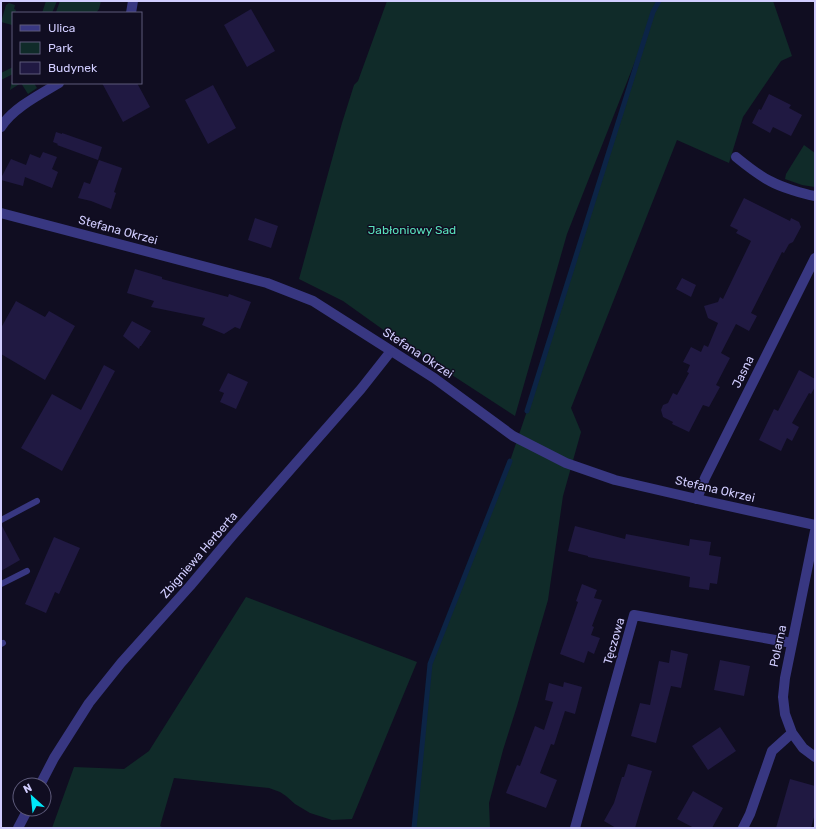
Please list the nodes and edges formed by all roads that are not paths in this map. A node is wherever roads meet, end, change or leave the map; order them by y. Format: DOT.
graph roads {
  1 [pos="134,1"];
  2 [pos="131,12"];
  3 [pos="57,84"];
  4 [pos="5,117"];
  5 [pos="1,127"];
  6 [pos="736,157"];
  7 [pos="815,196"];
  8 [pos="1,212"];
  9 [pos="815,258"];
  10 [pos="391,351"];
  11 [pos="696,499"];
  12 [pos="36,501"];
  13 [pos="1,520"];
  14 [pos="815,525"];
  15 [pos="815,531"];
  16 [pos="27,571"];
  17 [pos="1,584"];
  18 [pos="792,643"];
  19 [pos="792,733"];
  20 [pos="815,758"];
  21 [pos="44,777"];
  22 [pos="24,817"];
  23 [pos="18,828"];
  24 [pos="575,828"];
  25 [pos="743,828"];
  1 -- 2 [label="street"];
  3 -- 4 [label="street"];
  4 -- 5 [label="street"];
  6 -- 7 [label="street"];
  8 -- 10 [label="street, Stefana Okrzei"];
  9 -- 11 [label="street, Jasna"];
  10 -- 11 [label="street, Stefana Okrzei"];
  10 -- 21 [label="street, Zbigniewa Herberta"];
  11 -- 14 [label="street, Stefana Okrzei"];
  12 -- 13 [label="lane"];
  15 -- 18 [label="street, Polarna"];
  16 -- 17 [label="lane"];
  18 -- 19 [label="street, Polarna"];
  18 -- 24 [label="street, Tęczowa"];
  19 -- 20 [label="street, Polarna"];
  19 -- 25 [label="street"];
  22 -- 23 [label="street"];
}
